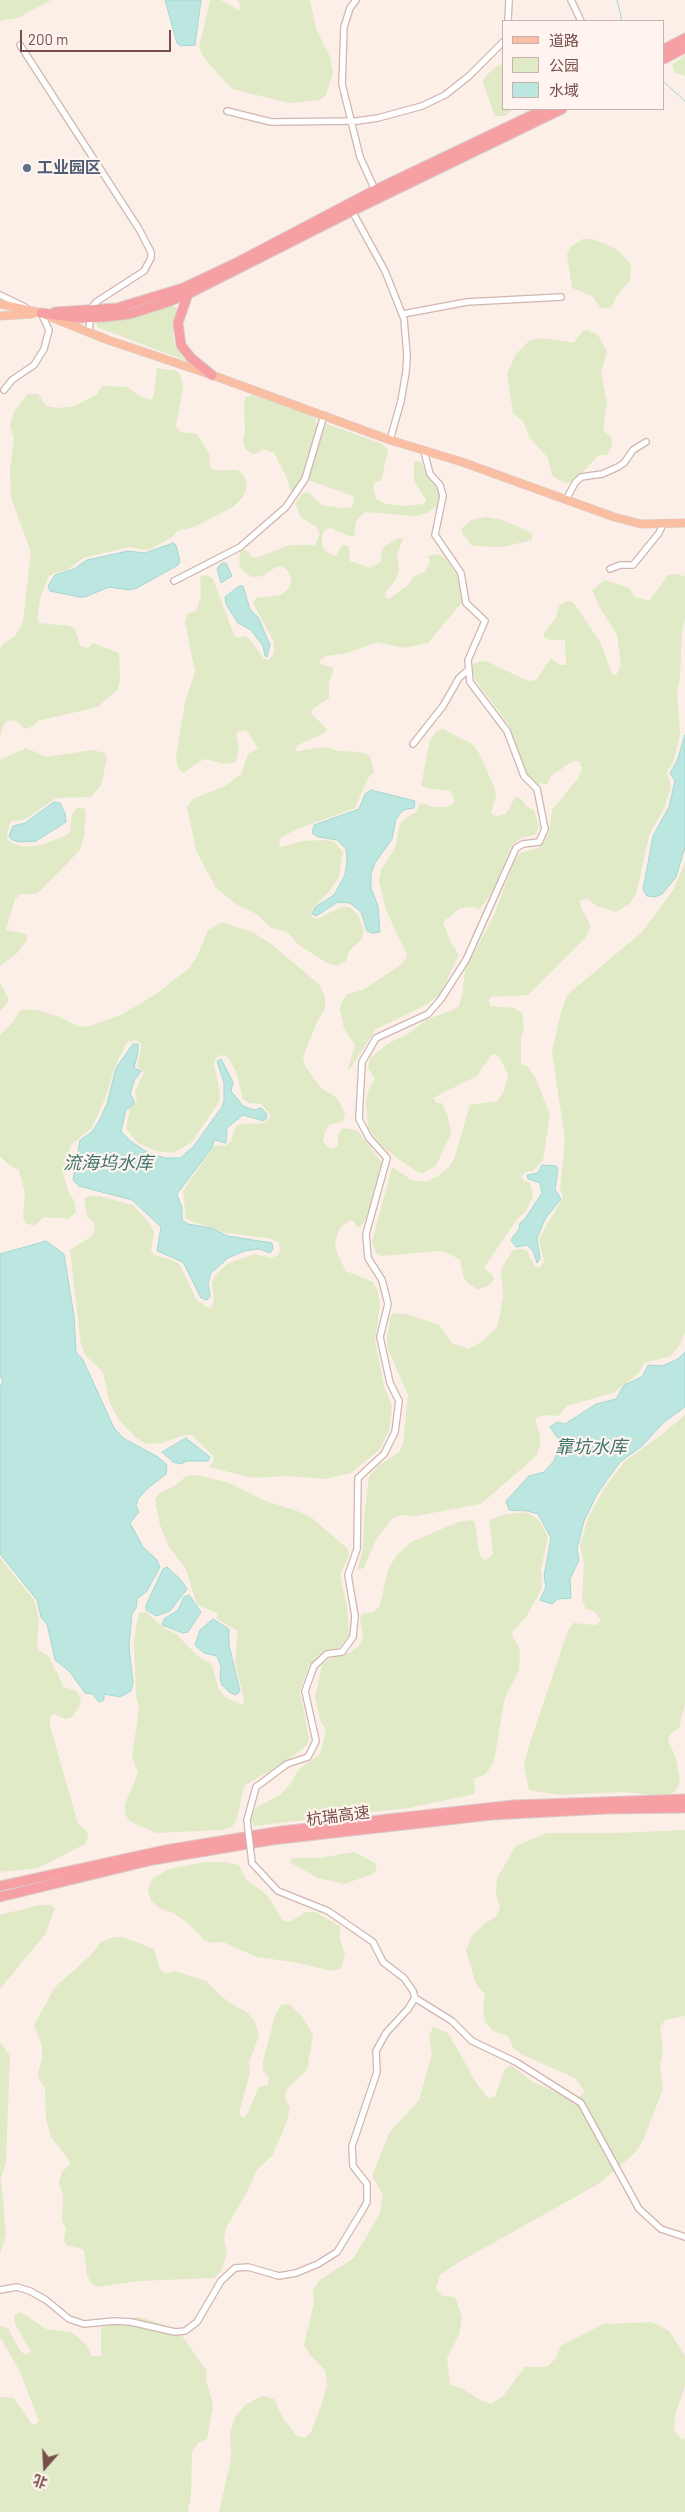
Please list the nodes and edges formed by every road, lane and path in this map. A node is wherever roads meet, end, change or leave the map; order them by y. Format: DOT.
graph roads {
  1 [pos="356,0"];
  2 [pos="509,0"];
  3 [pos="571,0"];
  4 [pos="508,20"];
  5 [pos="581,20"];
  6 [pos="685,38"];
  7 [pos="502,43"];
  8 [pos="20,45"];
  9 [pos="665,48"];
  10 [pos="685,48"];
  11 [pos="665,58"];
  12 [pos="543,110"];
  13 [pos="560,110"];
  14 [pos="227,111"];
  15 [pos="350,121"];
  16 [pos="375,190"];
  17 [pos="352,211"];
  18 [pos="188,294"];
  19 [pos="0,296"];
  20 [pos="561,297"];
  21 [pos="0,304"];
  22 [pos="41,313"];
  23 [pos="90,313"];
  24 [pos="403,314"];
  25 [pos="0,316"];
  26 [pos="89,332"];
  27 [pos="212,375"];
  28 [pos="4,390"];
  29 [pos="324,415"];
  30 [pos="390,440"];
  31 [pos="646,442"];
  32 [pos="424,451"];
  33 [pos="566,500"];
  34 [pos="685,523"];
  35 [pos="662,524"];
  36 [pos="610,569"];
  37 [pos="174,581"];
  38 [pos="468,671"];
  39 [pos="413,744"];
  40 [pos="685,1799"];
  41 [pos="685,1808"];
  42 [pos="0,1886"];
  43 [pos="0,1897"];
  44 [pos="415,1998"];
  45 [pos="685,2237"];
  46 [pos="0,2290"];
  1 -- 15 [label="street"];
  2 -- 4 [label="street"];
  3 -- 5 [label="street"];
  6 -- 9 [label="highway"];
  7 -- 15 [label="street"];
  8 -- 23 [label="street"];
  10 -- 11 [label="highway"];
  12 -- 16 [label="highway"];
  13 -- 17 [label="highway"];
  14 -- 15 [label="street"];
  15 -- 16 [label="street"];
  16 -- 23 [label="highway"];
  17 -- 18 [label="highway"];
  17 -- 24 [label="street"];
  18 -- 23 [label="highway"];
  18 -- 27 [label="highway"];
  19 -- 22 [label="street"];
  20 -- 24 [label="street"];
  21 -- 22 [label="main road"];
  22 -- 23 [label="highway"];
  22 -- 25 [label="main road"];
  22 -- 26 [label="main road"];
  22 -- 28 [label="street"];
  23 -- 26 [label="street"];
  24 -- 30 [label="street"];
  26 -- 27 [label="main road"];
  27 -- 29 [label="main road"];
  29 -- 30 [label="main road"];
  29 -- 37 [label="street"];
  30 -- 32 [label="main road"];
  31 -- 33 [label="street"];
  32 -- 33 [label="main road"];
  32 -- 38 [label="street"];
  33 -- 35 [label="main road"];
  34 -- 35 [label="main road"];
  35 -- 36 [label="street"];
  38 -- 39 [label="street"];
  38 -- 44 [label="street, bridge"];
  40 -- 42 [label="highway, 杭瑞高速"];
  41 -- 43 [label="highway, 杭瑞高速"];
  44 -- 45 [label="street"];
  44 -- 46 [label="street"];
}
